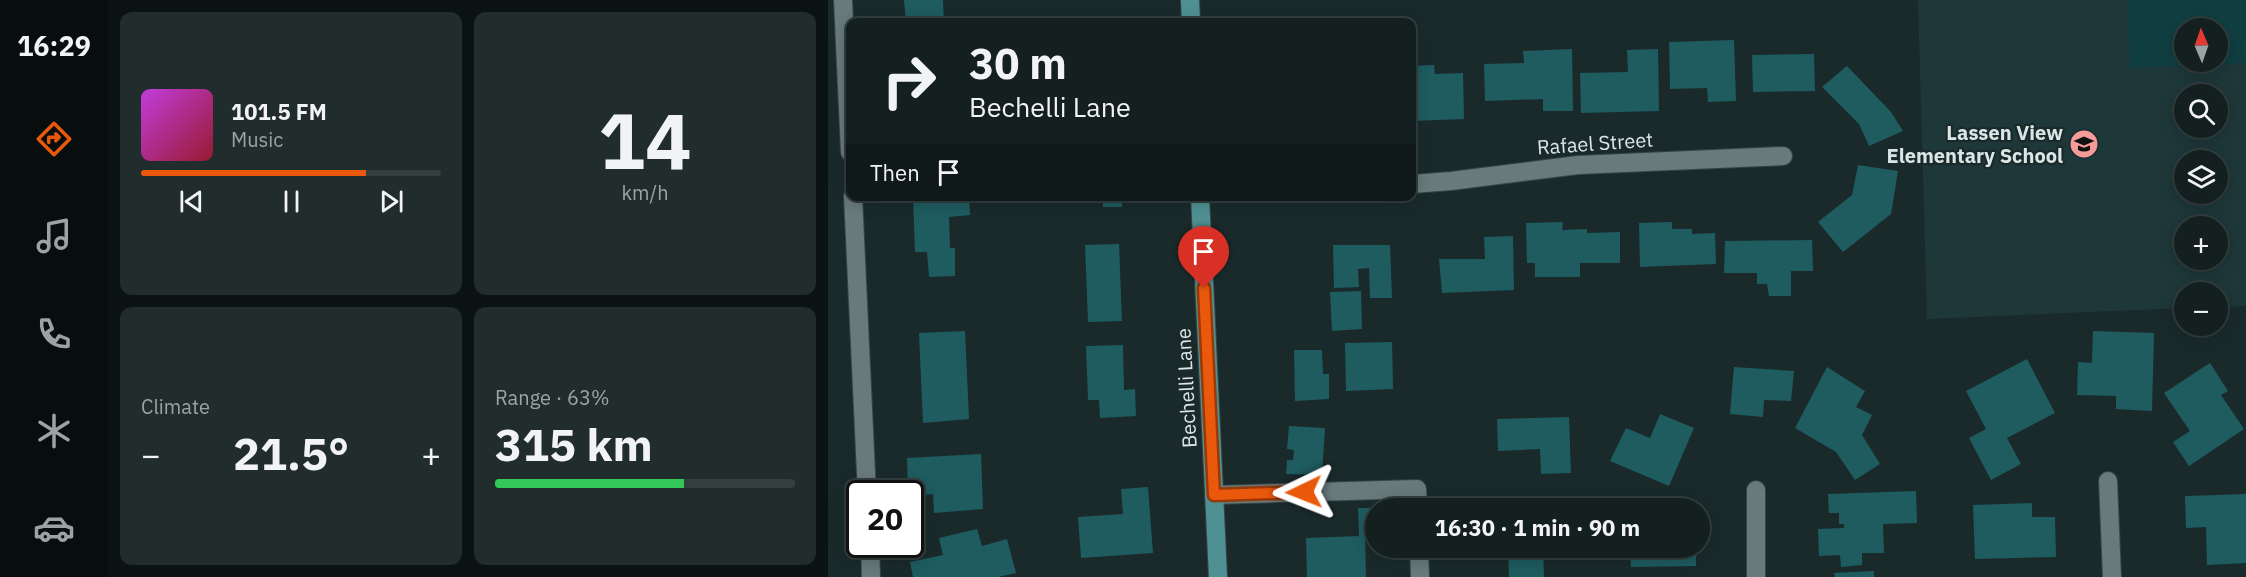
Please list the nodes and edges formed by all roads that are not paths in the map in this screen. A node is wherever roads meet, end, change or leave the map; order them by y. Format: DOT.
graph roads {
  1 [pos="843,0"];
  2 [pos="1190,0"];
  3 [pos="1191,18"];
  4 [pos="846,65"];
  5 [pos="1783,156"];
  6 [pos="1416,184"];
  7 [pos="853,201"];
  8 [pos="1200,201"];
  9 [pos="866,480"];
  10 [pos="2108,481"];
  11 [pos="1756,490"];
  12 [pos="1214,495"];
  13 [pos="1417,498"];
  14 [pos="870,558"];
  15 [pos="1419,558"];
  16 [pos="871,577"];
  17 [pos="1218,577"];
  18 [pos="1420,577"];
  19 [pos="1756,577"];
  20 [pos="2112,577"];
  1 -- 4 [label="street"];
  2 -- 3 [label="main road"];
  5 -- 6 [label="street, Rafael Street"];
  7 -- 9 [label="street"];
  8 -- 12 [label="main road, Bechelli Lane"];
  10 -- 20 [label="street"];
  11 -- 19 [label="street"];
  12 -- 13 [label="street"];
  12 -- 17 [label="main road, Bechelli Lane"];
  14 -- 16 [label="street"];
  15 -- 18 [label="street"];
}
